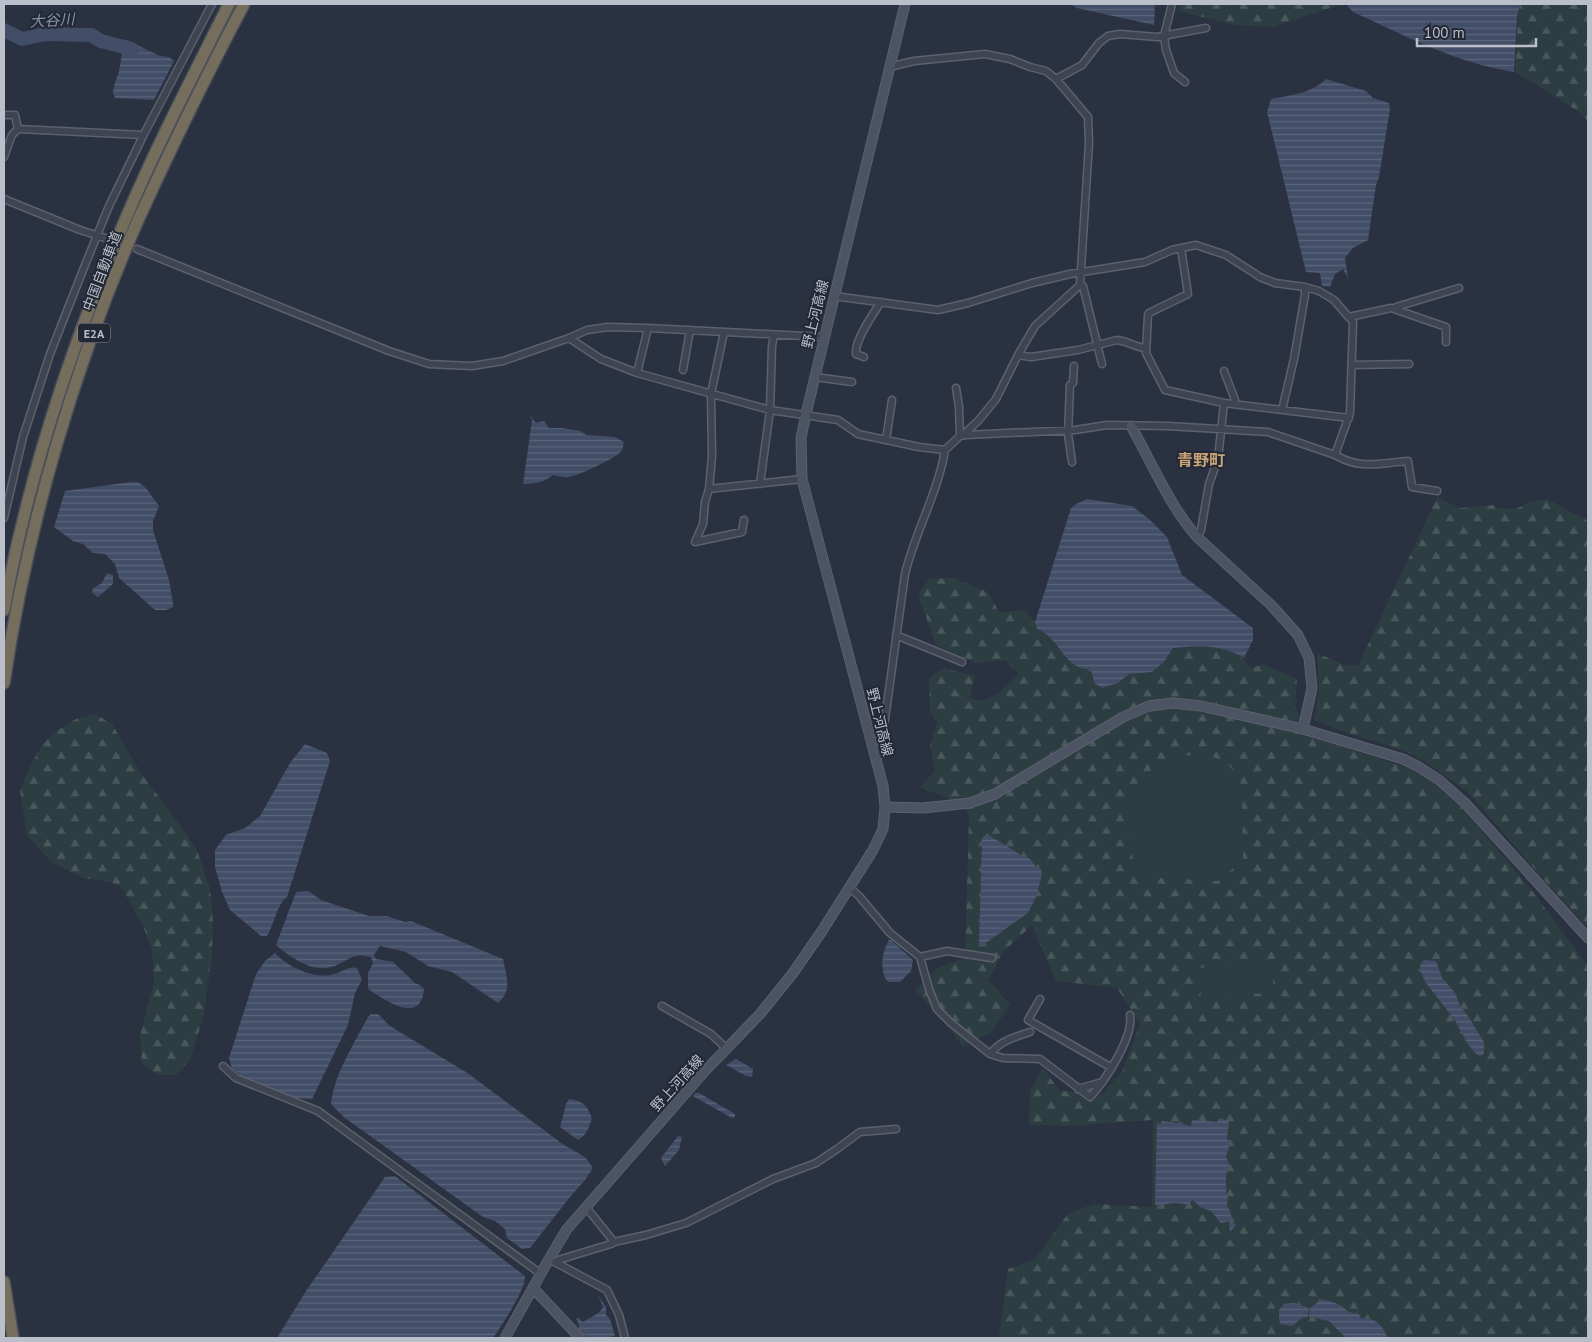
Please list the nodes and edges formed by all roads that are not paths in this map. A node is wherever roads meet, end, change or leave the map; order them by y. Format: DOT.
graph roads {
  1 [pos="212,4"];
  2 [pos="229,4"];
  3 [pos="244,4"];
  4 [pos="905,4"];
  5 [pos="1172,4"];
  6 [pos="1206,28"];
  7 [pos="1164,36"];
  8 [pos="889,67"];
  9 [pos="1056,79"];
  10 [pos="1185,82"];
  11 [pos="4,115"];
  12 [pos="18,130"];
  13 [pos="143,135"];
  14 [pos="4,157"];
  15 [pos="4,198"];
  16 [pos="98,235"];
  17 [pos="105,238"];
  18 [pos="1181,248"];
  19 [pos="137,250"];
  20 [pos="1081,272"];
  21 [pos="1080,285"];
  22 [pos="1305,287"];
  23 [pos="1459,288"];
  24 [pos="834,296"];
  25 [pos="881,302"];
  26 [pos="1394,309"];
  27 [pos="1350,317"];
  28 [pos="648,328"];
  29 [pos="690,330"];
  30 [pos="724,332"];
  31 [pos="774,334"];
  32 [pos="824,337"];
  33 [pos="569,338"];
  34 [pos="1446,342"];
  35 [pos="1098,343"];
  36 [pos="1145,348"];
  37 [pos="1018,354"];
  38 [pos="864,357"];
  39 [pos="1102,364"];
  40 [pos="1409,364"];
  41 [pos="1352,365"];
  42 [pos="1074,366"];
  43 [pos="682,370"];
  44 [pos="1224,371"];
  45 [pos="637,373"];
  46 [pos="815,377"];
  47 [pos="852,382"];
  48 [pos="956,388"];
  49 [pos="711,394"];
  50 [pos="892,400"];
  51 [pos="1224,403"];
  52 [pos="1234,404"];
  53 [pos="770,410"];
  54 [pos="1282,410"];
  55 [pos="806,414"];
  56 [pos="1349,418"];
  57 [pos="1131,426"];
  58 [pos="1222,429"];
  59 [pos="1068,430"];
  60 [pos="963,436"];
  61 [pos="886,440"];
  62 [pos="945,450"];
  63 [pos="1335,455"];
  64 [pos="1072,462"];
  65 [pos="802,479"];
  66 [pos="760,484"];
  67 [pos="709,490"];
  68 [pos="1437,492"];
  69 [pos="4,518"];
  70 [pos="744,520"];
  71 [pos="1196,538"];
  72 [pos="4,610"];
  73 [pos="896,635"];
  74 [pos="962,662"];
  75 [pos="4,682"];
  76 [pos="1303,729"];
  77 [pos="875,759"];
  78 [pos="885,807"];
  79 [pos="850,888"];
  80 [pos="1588,938"];
  81 [pos="920,956"];
  82 [pos="992,958"];
  83 [pos="1040,999"];
  84 [pos="662,1006"];
  85 [pos="1130,1015"];
  86 [pos="1030,1032"];
  87 [pos="727,1049"];
  88 [pos="990,1054"];
  89 [pos="223,1066"];
  90 [pos="1112,1068"];
  91 [pos="1102,1084"];
  92 [pos="1078,1089"];
  93 [pos="896,1129"];
  94 [pos="586,1207"];
  95 [pos="614,1242"];
  96 [pos="553,1260"];
  97 [pos="541,1274"];
  98 [pos="4,1282"];
  99 [pos="533,1288"];
  100 [pos="13,1338"];
  101 [pos="505,1338"];
  102 [pos="580,1338"];
  103 [pos="626,1338"];
  1 -- 13 [label="street"];
  2 -- 72 [label="highway, 中国自動車道 / E2A"];
  3 -- 75 [label="highway, 中国自動車道 / E2A"];
  4 -- 8 [label="main road, 野上河高線"];
  5 -- 7 [label="street"];
  6 -- 7 [label="street"];
  7 -- 9 [label="street"];
  7 -- 10 [label="street"];
  8 -- 9 [label="street"];
  8 -- 24 [label="main road, 野上河高線"];
  9 -- 20 [label="street"];
  11 -- 12 [label="street"];
  12 -- 13 [label="street"];
  12 -- 14 [label="street"];
  13 -- 16 [label="street"];
  15 -- 16 [label="street"];
  16 -- 17 [label="street"];
  16 -- 69 [label="street"];
  18 -- 20 [label="street"];
  18 -- 22 [label="street"];
  18 -- 36 [label="street"];
  19 -- 33 [label="street"];
  20 -- 21 [label="street"];
  20 -- 25 [label="street"];
  21 -- 35 [label="street"];
  21 -- 37 [label="street"];
  22 -- 27 [label="street"];
  22 -- 54 [label="street"];
  23 -- 26 [label="street"];
  24 -- 25 [label="street"];
  24 -- 32 [label="main road, 野上河高線"];
  25 -- 38 [label="street"];
  26 -- 27 [label="street"];
  26 -- 34 [label="street"];
  27 -- 41 [label="street"];
  28 -- 29 [label="street"];
  28 -- 33 [label="street"];
  28 -- 45 [label="street"];
  29 -- 30 [label="street"];
  29 -- 43 [label="street"];
  30 -- 31 [label="street"];
  30 -- 49 [label="street"];
  31 -- 32 [label="street"];
  31 -- 53 [label="street"];
  32 -- 46 [label="main road, 野上河高線"];
  33 -- 45 [label="street"];
  35 -- 36 [label="street"];
  35 -- 37 [label="street"];
  35 -- 39 [label="street"];
  36 -- 51 [label="street"];
  37 -- 60 [label="street"];
  40 -- 41 [label="street"];
  41 -- 56 [label="street"];
  42 -- 59 [label="street"];
  44 -- 52 [label="street"];
  45 -- 49 [label="street"];
  46 -- 47 [label="street"];
  46 -- 55 [label="main road, 野上河高線"];
  48 -- 60 [label="street"];
  49 -- 53 [label="street"];
  49 -- 67 [label="street"];
  50 -- 61 [label="street"];
  51 -- 52 [label="street"];
  51 -- 58 [label="street"];
  52 -- 54 [label="street"];
  53 -- 55 [label="street"];
  53 -- 66 [label="street"];
  54 -- 56 [label="street"];
  55 -- 61 [label="street"];
  55 -- 65 [label="main road, 野上河高線"];
  56 -- 63 [label="street"];
  57 -- 58 [label="street"];
  57 -- 59 [label="street"];
  57 -- 71 [label="main road"];
  58 -- 63 [label="street"];
  58 -- 71 [label="street"];
  59 -- 60 [label="street"];
  59 -- 64 [label="street"];
  60 -- 62 [label="street"];
  61 -- 62 [label="street"];
  62 -- 73 [label="street"];
  63 -- 68 [label="street"];
  65 -- 66 [label="street"];
  65 -- 77 [label="main road, 野上河高線"];
  66 -- 67 [label="street"];
  67 -- 70 [label="street"];
  71 -- 76 [label="main road"];
  73 -- 74 [label="street"];
  73 -- 77 [label="street"];
  76 -- 78 [label="main road"];
  76 -- 80 [label="main road"];
  77 -- 78 [label="main road, 野上河高線"];
  78 -- 79 [label="main road, 野上河高線"];
  79 -- 81 [label="street"];
  79 -- 87 [label="main road, 野上河高線"];
  81 -- 82 [label="street"];
  81 -- 88 [label="street"];
  83 -- 90 [label="street"];
  84 -- 87 [label="street"];
  85 -- 90 [label="street"];
  86 -- 88 [label="street"];
  87 -- 94 [label="main road, 野上河高線"];
  88 -- 92 [label="street"];
  89 -- 97 [label="street"];
  90 -- 91 [label="street"];
  91 -- 92 [label="street"];
  91 -- 92 [label="street"];
  93 -- 95 [label="street"];
  94 -- 95 [label="street"];
  94 -- 96 [label="main road, 野上河高線"];
  95 -- 96 [label="street"];
  96 -- 97 [label="main road, 野上河高線"];
  96 -- 103 [label="street"];
  97 -- 99 [label="main road, 野上河高線"];
  98 -- 100 [label="highway"];
  99 -- 101 [label="main road, 野上河高線"];
  99 -- 102 [label="main road"];
}
